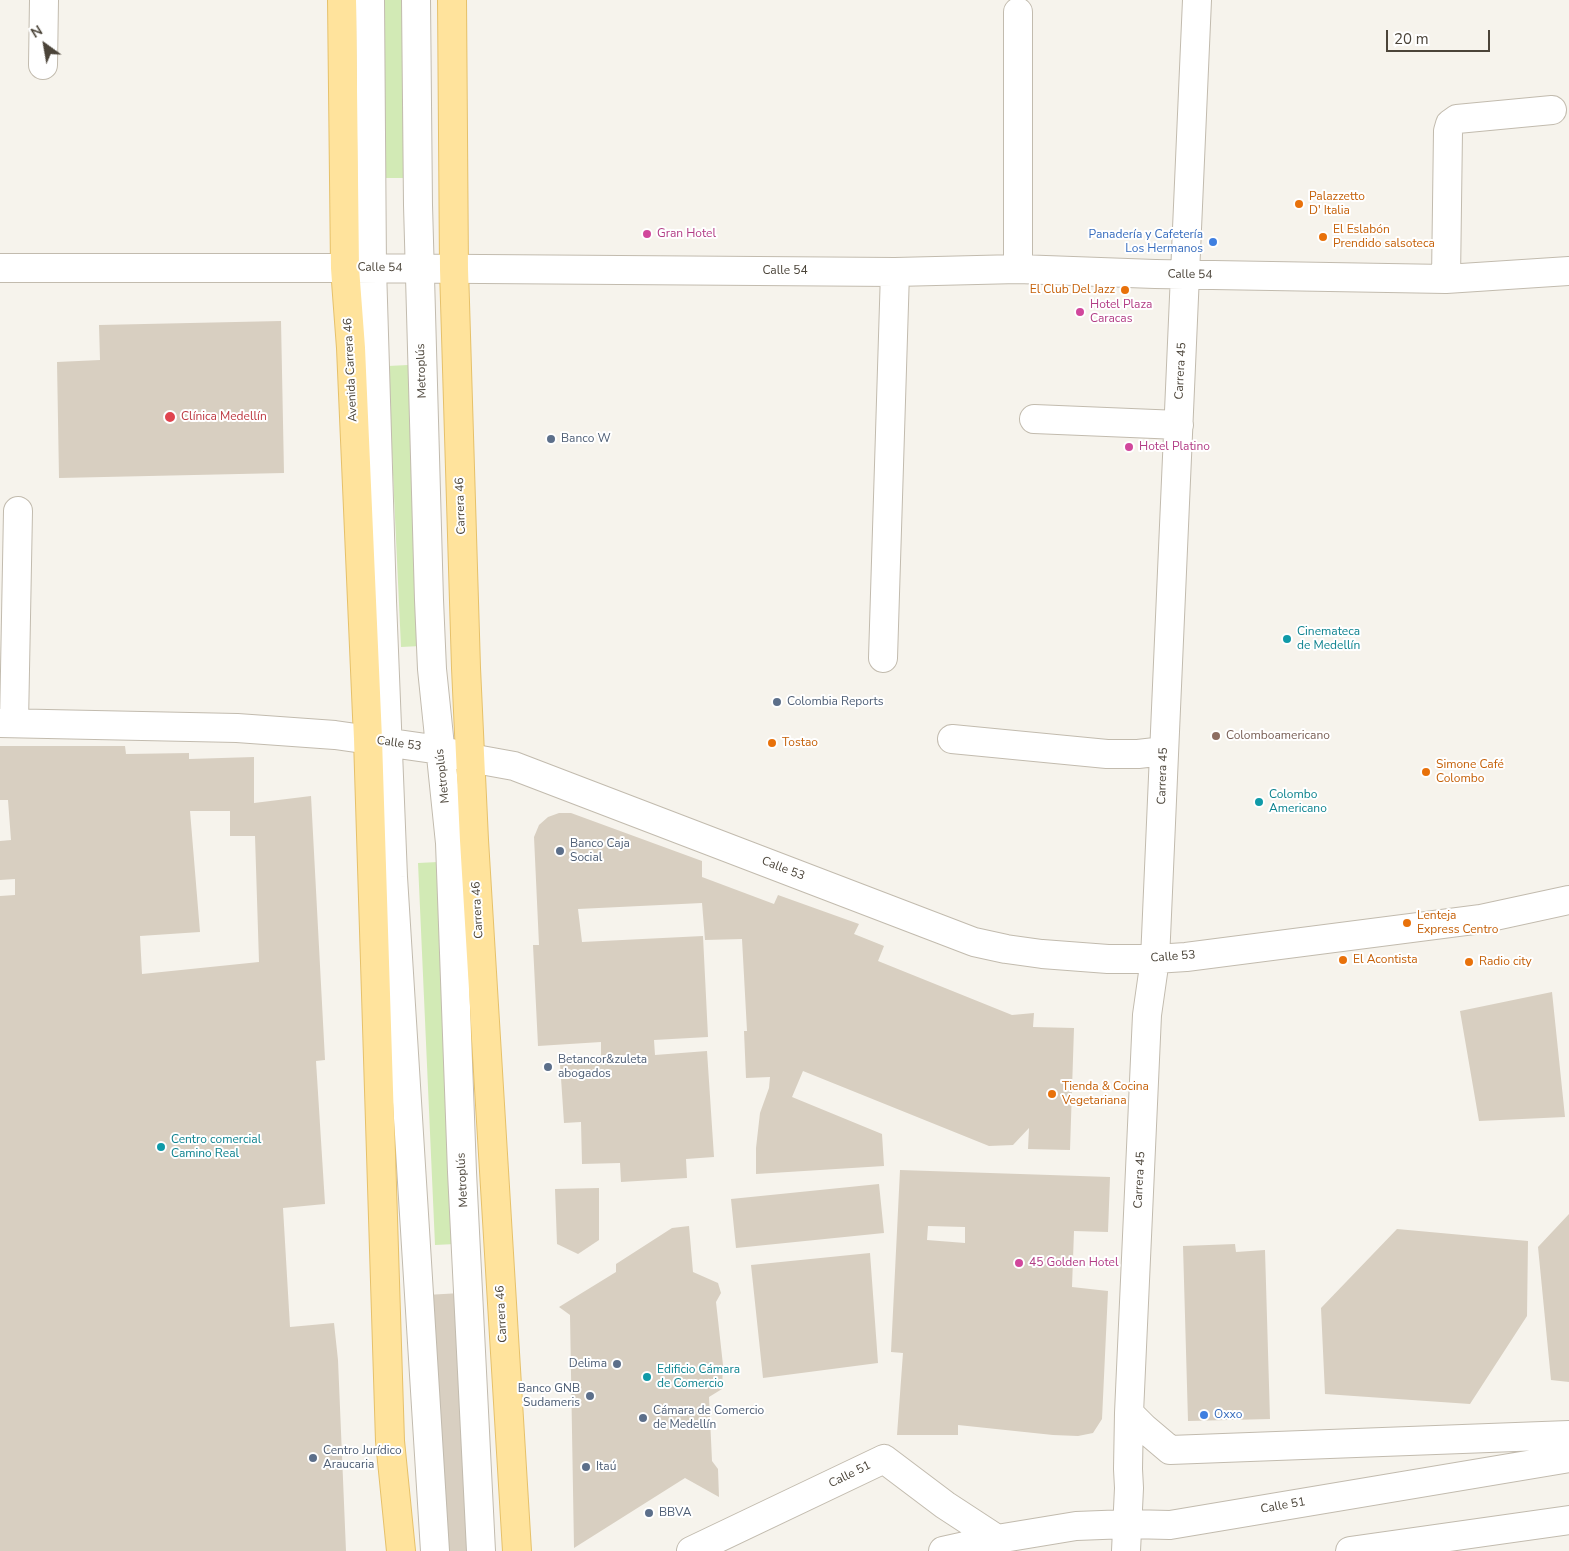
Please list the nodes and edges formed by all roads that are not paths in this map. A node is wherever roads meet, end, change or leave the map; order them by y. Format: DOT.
graph roads {
  1 [pos="44,0"];
  2 [pos="342,0"];
  3 [pos="370,0"];
  4 [pos="416,0"];
  5 [pos="452,0"];
  6 [pos="1197,0"];
  7 [pos="1018,12"];
  8 [pos="43,66"];
  9 [pos="1552,110"];
  10 [pos="0,268"];
  11 [pos="345,268"];
  12 [pos="372,268"];
  13 [pos="419,269"];
  14 [pos="454,269"];
  15 [pos="1018,269"];
  16 [pos="1569,271"];
  17 [pos="895,272"];
  18 [pos="1185,274"];
  19 [pos="1446,279"];
  20 [pos="1034,419"];
  21 [pos="1179,425"];
  22 [pos="18,511"];
  23 [pos="883,658"];
  24 [pos="7,723"];
  25 [pos="952,739"];
  26 [pos="377,741"];
  27 [pos="440,750"];
  28 [pos="1164,751"];
  29 [pos="470,758"];
  30 [pos="1569,900"];
  31 [pos="1155,959"];
  32 [pos="1129,1413"];
  33 [pos="1569,1435"];
  34 [pos="1569,1458"];
  35 [pos="1569,1520"];
  36 [pos="1128,1524"];
  37 [pos="997,1539"];
  38 [pos="401,1551"];
  39 [pos="435,1551"];
  40 [pos="481,1551"];
  41 [pos="517,1551"];
  42 [pos="691,1551"];
  43 [pos="943,1551"];
  44 [pos="1126,1551"];
  45 [pos="1350,1551"];
  1 -- 8 [label="street"];
  2 -- 11 [label="main road, Avenida Carrera 46"];
  3 -- 12 [label="street"];
  4 -- 13 [label="street, Metroplús"];
  5 -- 14 [label="main road"];
  6 -- 18 [label="street, Carrera 45"];
  7 -- 15 [label="street"];
  9 -- 19 [label="street"];
  10 -- 11 [label="street, Calle 54"];
  11 -- 12 [label="street, Calle 54"];
  11 -- 26 [label="main road, Avenida Carrera 46"];
  12 -- 13 [label="street, Calle 54"];
  12 -- 26 [label="street"];
  13 -- 14 [label="street, Calle 54"];
  13 -- 27 [label="street, Metroplús"];
  14 -- 17 [label="street, Calle 54"];
  14 -- 29 [label="main road, Carrera 46"];
  15 -- 17 [label="street, Calle 54"];
  15 -- 18 [label="street, Calle 54"];
  16 -- 19 [label="street, Calle 54"];
  17 -- 23 [label="street"];
  18 -- 19 [label="street, Calle 54"];
  18 -- 21 [label="street, Carrera 45"];
  20 -- 21 [label="street"];
  21 -- 28 [label="street, Carrera 45"];
  22 -- 24 [label="street"];
  24 -- 26 [label="street, Calle 53"];
  25 -- 28 [label="street"];
  26 -- 27 [label="street, Calle 53"];
  26 -- 38 [label="main road"];
  26 -- 39 [label="street"];
  27 -- 29 [label="street, Calle 53"];
  27 -- 40 [label="street, Metroplús"];
  28 -- 31 [label="street, Carrera 45"];
  29 -- 31 [label="street, Calle 53"];
  29 -- 41 [label="main road, Carrera 46"];
  30 -- 31 [label="street, Calle 53"];
  31 -- 32 [label="street, Carrera 45"];
  32 -- 33 [label="street"];
  32 -- 36 [label="street, Carrera 45"];
  34 -- 36 [label="street, Calle 51"];
  35 -- 45 [label="street"];
  36 -- 37 [label="street, Calle 51"];
  36 -- 44 [label="street, Carrera 45"];
  37 -- 42 [label="street, Calle 51"];
  37 -- 43 [label="street, Calle 51"];
}
